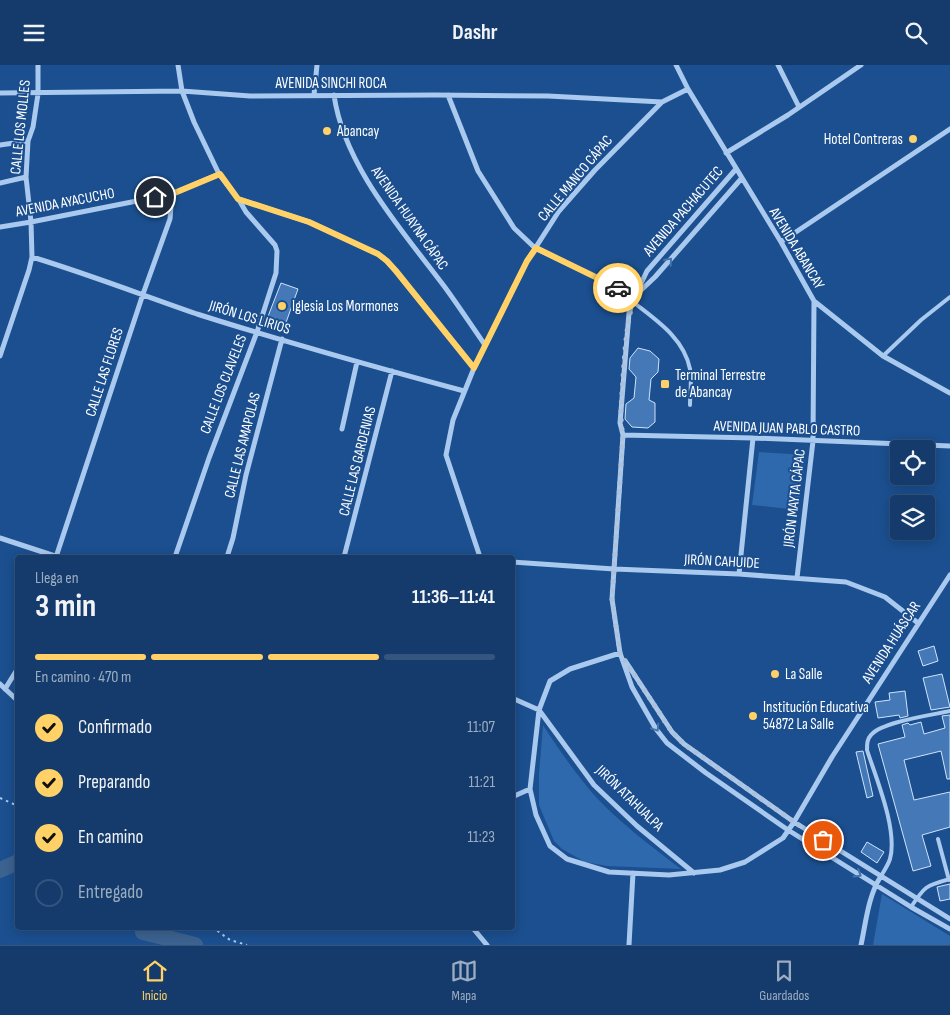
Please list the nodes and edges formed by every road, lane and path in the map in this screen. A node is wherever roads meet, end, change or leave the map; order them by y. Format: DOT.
graph roads {
  1 [pos="38,65"];
  2 [pos="178,65"];
  3 [pos="318,65"];
  4 [pos="676,65"];
  5 [pos="778,65"];
  6 [pos="848,65"];
  7 [pos="861,65"];
  8 [pos="851,71"];
  9 [pos="688,89"];
  10 [pos="182,91"];
  11 [pos="0,93"];
  12 [pos="38,94"];
  13 [pos="314,95"];
  14 [pos="334,95"];
  15 [pos="448,95"];
  16 [pos="662,101"];
  17 [pos="799,107"];
  18 [pos="950,129"];
  19 [pos="28,141"];
  20 [pos="0,145"];
  21 [pos="726,153"];
  22 [pos="736,169"];
  23 [pos="220,174"];
  24 [pos="26,177"];
  25 [pos="741,179"];
  26 [pos="0,183"];
  27 [pos="172,194"];
  28 [pos="238,199"];
  29 [pos="31,222"];
  30 [pos="0,227"];
  31 [pos="780,242"];
  32 [pos="536,248"];
  33 [pos="32,257"];
  34 [pos="143,294"];
  35 [pos="950,297"];
  36 [pos="634,299"];
  37 [pos="814,301"];
  38 [pos="257,332"];
  39 [pos="282,339"];
  40 [pos="485,345"];
  41 [pos="0,356"];
  42 [pos="883,356"];
  43 [pos="357,362"];
  44 [pos="474,368"];
  45 [pos="392,371"];
  46 [pos="464,391"];
  47 [pos="950,393"];
  48 [pos="690,405"];
  49 [pos="342,429"];
  50 [pos="623,435"];
  51 [pos="753,438"];
  52 [pos="813,441"];
  53 [pos="950,446"];
  54 [pos="0,538"];
  55 [pos="51,555"];
  56 [pos="58,555"];
  57 [pos="176,555"];
  58 [pos="228,555"];
  59 [pos="345,555"];
  60 [pos="479,555"];
  61 [pos="515,562"];
  62 [pos="614,569"];
  63 [pos="739,574"];
  64 [pos="950,575"];
  65 [pos="797,578"];
  66 [pos="918,623"];
  67 [pos="620,653"];
  68 [pos="15,673"];
  69 [pos="0,684"];
  70 [pos="5,689"];
  71 [pos="15,698"];
  72 [pos="515,699"];
  73 [pos="540,710"];
  74 [pos="950,711"];
  75 [pos="530,789"];
  76 [pos="515,796"];
  77 [pos="0,798"];
  78 [pos="15,805"];
  79 [pos="794,822"];
  80 [pos="788,830"];
  81 [pos="938,839"];
  82 [pos="633,873"];
  83 [pos="694,873"];
  84 [pos="881,876"];
  85 [pos="950,879"];
  86 [pos="876,885"];
  87 [pos="917,899"];
  88 [pos="911,907"];
  89 [pos="950,919"];
  90 [pos="950,929"];
  91 [pos="216,930"];
  92 [pos="474,930"];
  93 [pos="247,945"];
  94 [pos="487,945"];
  95 [pos="629,945"];
  96 [pos="861,945"];
  1 -- 12 [label="street, CALLE LOS MOLLES"];
  2 -- 10 [label="street, CALLE LOS CLAVELES"];
  3 -- 13 [label="street"];
  4 -- 9 [label="street, AVENIDA ABANCAY"];
  5 -- 17 [label="street"];
  6 -- 8 [label="street"];
  7 -- 8 [label="street"];
  8 -- 17 [label="street"];
  9 -- 16 [label="street, CALLE MANCO CÁPAC"];
  9 -- 21 [label="street, AVENIDA ABANCAY"];
  10 -- 12 [label="street, AVENIDA SINCHI ROCA"];
  10 -- 13 [label="street, AVENIDA SINCHI ROCA"];
  10 -- 23 [label="street, CALLE LOS CLAVELES"];
  11 -- 12 [label="street, AVENIDA SINCHI ROCA"];
  12 -- 19 [label="street, CALLE LOS MOLLES"];
  13 -- 14 [label="street, AVENIDA SINCHI ROCA"];
  14 -- 15 [label="street, AVENIDA SINCHI ROCA"];
  14 -- 40 [label="street, AVENIDA HUAYNA CÁPAC"];
  15 -- 16 [label="street, AVENIDA SINCHI ROCA"];
  15 -- 32 [label="street"];
  16 -- 32 [label="street, CALLE MANCO CÁPAC"];
  17 -- 21 [label="street"];
  18 -- 31 [label="street"];
  19 -- 20 [label="street"];
  19 -- 24 [label="street, CALLE LOS MOLLES"];
  21 -- 22 [label="street, AVENIDA ABANCAY"];
  22 -- 25 [label="street, AVENIDA ABANCAY"];
  22 -- 36 [label="street, AVENIDA PACHACUTEC"];
  23 -- 27 [label="street, AVENIDA AYACUCHO"];
  23 -- 28 [label="street, CALLE LOS CLAVELES"];
  24 -- 26 [label="street"];
  24 -- 29 [label="street, CALLE LOS MOLLES"];
  25 -- 31 [label="street, AVENIDA ABANCAY"];
  36 -- 25 [label="street, AVENIDA PACHACUTEC, one-way"];
  27 -- 29 [label="street, AVENIDA AYACUCHO"];
  27 -- 34 [label="street, CALLE LAS FLORES"];
  28 -- 38 [label="street, CALLE LOS CLAVELES"];
  28 -- 44 [label="street"];
  29 -- 30 [label="street, AVENIDA AYACUCHO"];
  29 -- 33 [label="street, CALLE LOS MOLLES"];
  31 -- 37 [label="street, AVENIDA ABANCAY"];
  32 -- 36 [label="street"];
  32 -- 40 [label="street, CALLE MANCO CÁPAC"];
  33 -- 34 [label="street, JIRÓN LOS LIRIOS"];
  33 -- 41 [label="street, CALLE LOS MOLLES"];
  34 -- 38 [label="street, JIRÓN LOS LIRIOS"];
  34 -- 56 [label="street, CALLE LAS FLORES"];
  35 -- 42 [label="lane"];
  36 -- 48 [label="lane"];
  36 -- 50 [label="street, AVENIDA PACHACUTEC"];
  37 -- 42 [label="street, AVENIDA ABANCAY"];
  37 -- 52 [label="street, JIRÓN MAYTA CÁPAC"];
  38 -- 39 [label="street, JIRÓN LOS LIRIOS"];
  38 -- 57 [label="street, CALLE LOS CLAVELES"];
  39 -- 43 [label="street, JIRÓN LOS LIRIOS"];
  39 -- 58 [label="street, CALLE LAS AMAPOLAS"];
  40 -- 44 [label="street, CALLE MANCO CÁPAC"];
  42 -- 47 [label="street, AVENIDA ABANCAY"];
  43 -- 45 [label="street, JIRÓN LOS LIRIOS"];
  43 -- 49 [label="street"];
  44 -- 46 [label="street, CALLE MANCO CÁPAC"];
  45 -- 46 [label="street, JIRÓN LOS LIRIOS"];
  45 -- 59 [label="street, CALLE LAS GARDENIAS"];
  46 -- 60 [label="street, CALLE MANCO CÁPAC"];
  50 -- 51 [label="street, AVENIDA JUAN PABLO CASTRO"];
  50 -- 62 [label="street, AVENIDA PACHACUTEC"];
  51 -- 52 [label="street, AVENIDA JUAN PABLO CASTRO"];
  51 -- 63 [label="street"];
  52 -- 53 [label="street, AVENIDA JUAN PABLO CASTRO"];
  52 -- 65 [label="street, JIRÓN MAYTA CÁPAC"];
  54 -- 55 [label="street"];
  61 -- 62 [label="street, JIRÓN CAHUIDE"];
  62 -- 63 [label="street, JIRÓN CAHUIDE"];
  62 -- 67 [label="street, AVENIDA PACHACUTEC"];
  63 -- 65 [label="street, JIRÓN CAHUIDE"];
  64 -- 66 [label="street, AVENIDA HUÁSCAR"];
  65 -- 66 [label="street, JIRÓN CAHUIDE"];
  66 -- 79 [label="street, AVENIDA HUÁSCAR"];
  67 -- 73 [label="street, AVENIDA HUÁSCAR"];
  67 -- 79 [label="street, AVENIDA PACHACUTEC"];
  67 -- 80 [label="street, AVENIDA PACHACUTEC, one-way"];
  68 -- 70 [label="street"];
  69 -- 70 [label="street"];
  70 -- 71 [label="street"];
  72 -- 73 [label="street"];
  73 -- 75 [label="street, AVENIDA HUÁSCAR"];
  73 -- 83 [label="street, JIRÓN ATAHUALPA"];
  74 -- 84 [label="lane"];
  75 -- 76 [label="street"];
  75 -- 82 [label="street, AVENIDA HUÁSCAR"];
  77 -- 78 [label="path"];
  79 -- 80 [label="street, AVENIDA HUÁSCAR"];
  79 -- 84 [label="street, AVENIDA PACHACUTEC"];
  80 -- 83 [label="street, AVENIDA HUÁSCAR"];
  80 -- 86 [label="street, AVENIDA PACHACUTEC, one-way"];
  81 -- 85 [label="lane"];
  82 -- 83 [label="street, AVENIDA HUÁSCAR"];
  82 -- 95 [label="street"];
  84 -- 86 [label="street"];
  84 -- 87 [label="street, AVENIDA PACHACUTEC"];
  85 -- 87 [label="lane"];
  86 -- 88 [label="street, AVENIDA PACHACUTEC"];
  86 -- 96 [label="street"];
  87 -- 88 [label="lane"];
  87 -- 89 [label="street, AVENIDA PACHACUTEC"];
  88 -- 90 [label="street, AVENIDA PACHACUTEC"];
  91 -- 93 [label="path"];
  92 -- 94 [label="street"];
}
